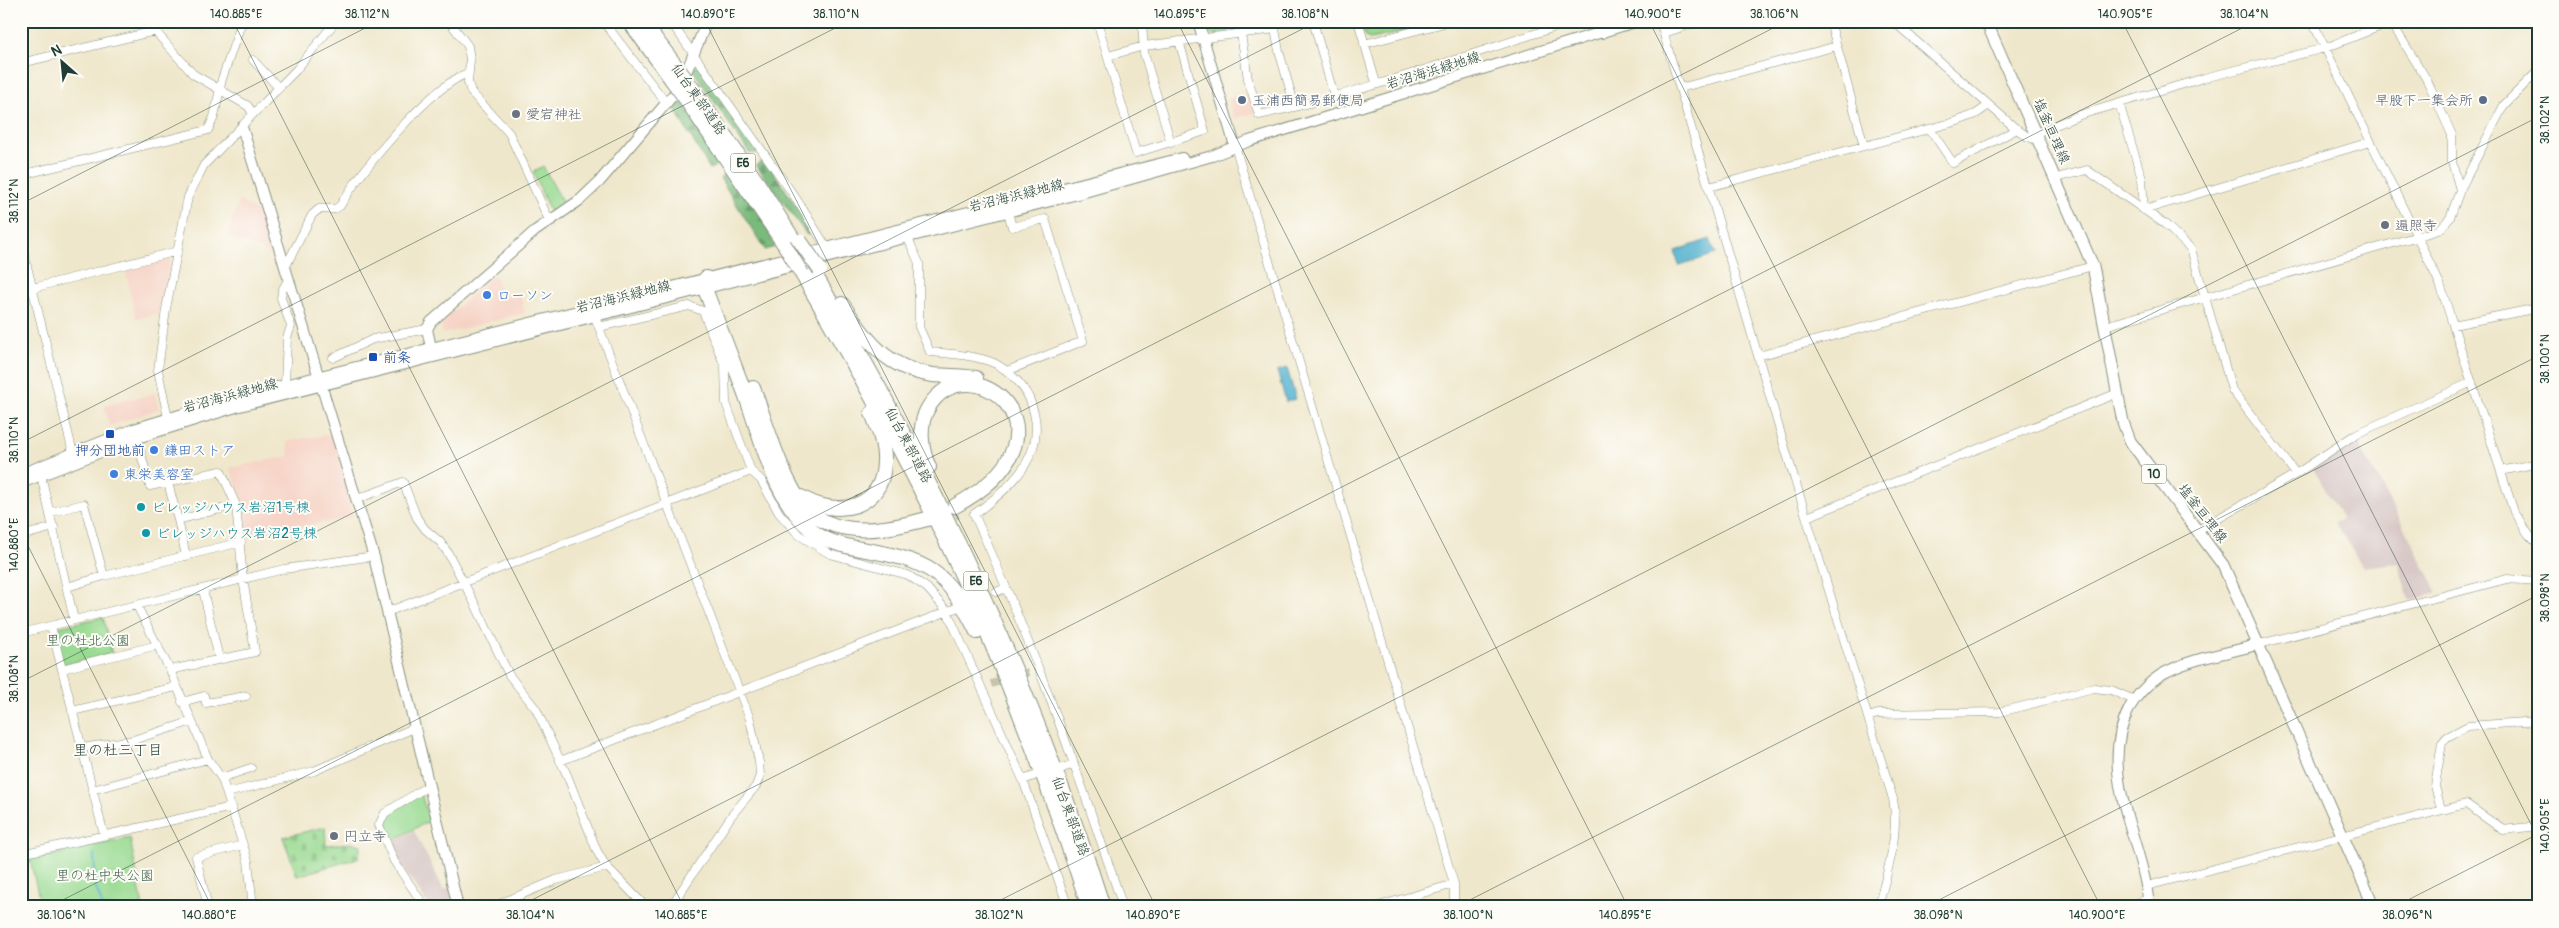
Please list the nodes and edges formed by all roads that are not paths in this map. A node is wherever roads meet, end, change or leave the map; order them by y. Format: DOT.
graph roads {
  1 [pos="242,21"];
  2 [pos="336,21"];
  3 [pos="449,21"];
  4 [pos="603,21"];
  5 [pos="629,21"];
  6 [pos="642,21"];
  7 [pos="670,21"];
  8 [pos="707,21"];
  9 [pos="1097,21"];
  10 [pos="1142,21"];
  11 [pos="1198,21"];
  12 [pos="1313,21"];
  13 [pos="1358,21"];
  14 [pos="1419,21"];
  15 [pos="1452,21"];
  16 [pos="1564,21"];
  17 [pos="1598,21"];
  18 [pos="1638,21"];
  19 [pos="1660,21"];
  20 [pos="1702,21"];
  21 [pos="1830,21"];
  22 [pos="1893,21"];
  23 [pos="1986,21"];
  24 [pos="2312,21"];
  25 [pos="2393,22"];
  26 [pos="1274,25"];
  27 [pos="1422,31"];
  28 [pos="1602,33"];
  29 [pos="1241,34"];
  30 [pos="1664,34"];
  31 [pos="1204,38"];
  32 [pos="1178,41"];
  33 [pos="1364,44"];
  34 [pos="1144,46"];
  35 [pos="1837,46"];
  36 [pos="2325,48"];
  37 [pos="694,53"];
  38 [pos="1108,56"];
  39 [pos="253,60"];
  40 [pos="21,62"];
  41 [pos="2538,71"];
  42 [pos="468,73"];
  43 [pos="675,75"];
  44 [pos="1376,83"];
  45 [pos="279,88"];
  46 [pos="1680,88"];
  47 [pos="686,90"];
  48 [pos="219,91"];
  49 [pos="1334,96"];
  50 [pos="2119,103"];
  51 [pos="667,104"];
  52 [pos="1990,106"];
  53 [pos="1295,108"];
  54 [pos="253,114"];
  55 [pos="242,127"];
  56 [pos="1930,129"];
  57 [pos="2017,129"];
  58 [pos="2038,136"];
  59 [pos="2370,142"];
  60 [pos="1171,143"];
  61 [pos="1235,146"];
  62 [pos="1864,146"];
  63 [pos="21,175"];
  64 [pos="2056,178"];
  65 [pos="1709,187"];
  66 [pos="2460,190"];
  67 [pos="2144,210"];
  68 [pos="1008,212"];
  69 [pos="549,220"];
  70 [pos="905,232"];
  71 [pos="2417,236"];
  72 [pos="21,242"];
  73 [pos="793,242"];
  74 [pos="827,248"];
  75 [pos="178,252"];
  76 [pos="286,266"];
  77 [pos="2093,266"];
  78 [pos="812,272"];
  79 [pos="290,278"];
  80 [pos="708,285"];
  81 [pos="32,288"];
  82 [pos="21,290"];
  83 [pos="2205,297"];
  84 [pos="2538,308"];
  85 [pos="593,313"];
  86 [pos="2454,325"];
  87 [pos="2105,326"];
  88 [pos="600,327"];
  89 [pos="427,329"];
  90 [pos="431,352"];
  91 [pos="1758,356"];
  92 [pos="333,358"];
  93 [pos="1007,371"];
  94 [pos="321,380"];
  95 [pos="2472,382"];
  96 [pos="285,384"];
  97 [pos="2118,394"];
  98 [pos="168,418"];
  99 [pos="136,434"];
  100 [pos="73,453"];
  101 [pos="2538,464"];
  102 [pos="751,471"];
  103 [pos="2501,471"];
  104 [pos="21,474"];
  105 [pos="2296,474"];
  106 [pos="41,475"];
  107 [pos="21,483"];
  108 [pos="168,483"];
  109 [pos="796,494"];
  110 [pos="357,499"];
  111 [pos="667,502"];
  112 [pos="236,505"];
  113 [pos="51,512"];
  114 [pos="798,515"];
  115 [pos="1807,517"];
  116 [pos="178,520"];
  117 [pos="54,527"];
  118 [pos="2198,530"];
  119 [pos="21,536"];
  120 [pos="241,542"];
  121 [pos="2538,544"];
  122 [pos="186,556"];
  123 [pos="374,556"];
  124 [pos="104,576"];
  125 [pos="243,579"];
  126 [pos="2538,580"];
  127 [pos="462,583"];
  128 [pos="67,587"];
  129 [pos="1006,588"];
  130 [pos="203,590"];
  131 [pos="996,592"];
  132 [pos="137,606"];
  133 [pos="956,608"];
  134 [pos="947,611"];
  135 [pos="387,612"];
  136 [pos="74,620"];
  137 [pos="51,626"];
  138 [pos="21,633"];
  139 [pos="2260,644"];
  140 [pos="158,645"];
  141 [pos="219,659"];
  142 [pos="1036,668"];
  143 [pos="62,669"];
  144 [pos="170,670"];
  145 [pos="1028,672"];
  146 [pos="991,684"];
  147 [pos="1021,684"];
  148 [pos="176,687"];
  149 [pos="983,687"];
  150 [pos="739,691"];
  151 [pos="246,696"];
  152 [pos="2134,700"];
  153 [pos="182,702"];
  154 [pos="72,711"];
  155 [pos="1868,717"];
  156 [pos="2538,721"];
  157 [pos="190,722"];
  158 [pos="414,728"];
  159 [pos="82,748"];
  160 [pos="208,760"];
  161 [pos="560,762"];
  162 [pos="1073,764"];
  163 [pos="250,768"];
  164 [pos="1063,768"];
  165 [pos="220,778"];
  166 [pos="1039,778"];
  167 [pos="1024,780"];
  168 [pos="428,786"];
  169 [pos="92,790"];
  170 [pos="227,793"];
  171 [pos="232,807"];
  172 [pos="2441,809"];
  173 [pos="2538,826"];
  174 [pos="104,835"];
  175 [pos="2342,835"];
  176 [pos="243,845"];
  177 [pos="21,854"];
  178 [pos="607,867"];
  179 [pos="1454,884"];
  180 [pos="2147,886"];
  181 [pos="2149,903"];
  182 [pos="208,907"];
  183 [pos="253,907"];
  184 [pos="426,907"];
  185 [pos="458,907"];
  186 [pos="492,907"];
  187 [pos="646,907"];
  188 [pos="666,907"];
  189 [pos="1068,907"];
  190 [pos="1089,907"];
  191 [pos="1103,907"];
  192 [pos="1123,907"];
  193 [pos="1375,907"];
  194 [pos="1454,907"];
  195 [pos="1878,907"];
  196 [pos="2122,907"];
  197 [pos="2374,907"];
  1 -- 48 [label="street"];
  2 -- 45 [label="street"];
  3 -- 42 [label="street"];
  4 -- 51 [label="street"];
  5 -- 43 [label="highway, 仙台東部道路 / E6"];
  6 -- 43 [label="highway, 仙台東部道路 / E6"];
  7 -- 37 [label="street"];
  8 -- 37 [label="main road"];
  9 -- 38 [label="street"];
  10 -- 34 [label="street"];
  11 -- 31 [label="main road"];
  12 -- 49 [label="street"];
  13 -- 33 [label="street"];
  14 -- 27 [label="street"];
  15 -- 27 [label="street"];
  16 -- 44 [label="street"];
  17 -- 28 [label="main road"];
  18 -- 28 [label="main road, 岩沼海浜緑地線"];
  19 -- 30 [label="street"];
  20 -- 30 [label="street"];
  21 -- 35 [label="street"];
  22 -- 52 [label="street"];
  23 -- 58 [label="main road, 塩釜亘理線 / 10"];
  24 -- 36 [label="street"];
  25 -- 36 [label="street"];
  25 -- 66 [label="street"];
  26 -- 29 [label="street"];
  26 -- 53 [label="street"];
  27 -- 33 [label="street"];
  28 -- 61 [label="main road, 岩沼海浜緑地線"];
  29 -- 31 [label="street"];
  29 -- 53 [label="street"];
  30 -- 46 [label="street"];
  31 -- 32 [label="street"];
  31 -- 61 [label="main road"];
  32 -- 34 [label="street"];
  32 -- 60 [label="street"];
  33 -- 44 [label="street"];
  34 -- 38 [label="street"];
  34 -- 60 [label="street"];
  35 -- 46 [label="street"];
  35 -- 62 [label="street"];
  36 -- 50 [label="street"];
  36 -- 59 [label="street"];
  37 -- 51 [label="main road"];
  37 -- 74 [label="street"];
  38 -- 60 [label="street"];
  39 -- 45 [label="street"];
  40 -- 48 [label="street"];
  41 -- 66 [label="street"];
  42 -- 69 [label="street"];
  42 -- 76 [label="street"];
  43 -- 47 [label="highway, 仙台東部道路 / E6, bridge"];
  44 -- 49 [label="street"];
  45 -- 54 [label="street"];
  46 -- 65 [label="street"];
  47 -- 73 [label="highway, 仙台東部道路 / E6"];
  47 -- 73 [label="highway, 仙台東部道路 / E6"];
  48 -- 54 [label="street"];
  48 -- 63 [label="street"];
  49 -- 53 [label="street"];
  50 -- 58 [label="street"];
  50 -- 67 [label="street"];
  51 -- 69 [label="main road"];
  52 -- 56 [label="street"];
  52 -- 57 [label="street"];
  54 -- 55 [label="street"];
  55 -- 75 [label="street"];
  55 -- 76 [label="main road"];
  56 -- 57 [label="street"];
  56 -- 62 [label="street"];
  57 -- 58 [label="street"];
  58 -- 64 [label="main road, 塩釜亘理線 / 10"];
  59 -- 67 [label="street"];
  59 -- 71 [label="street"];
  61 -- 68 [label="main road, 岩沼海浜緑地線"];
  61 -- 70 [label="main road, 岩沼海浜緑地線"];
  61 -- 179 [label="street"];
  62 -- 65 [label="street"];
  64 -- 67 [label="street"];
  64 -- 77 [label="main road, 塩釜亘理線 / 10"];
  65 -- 91 [label="street"];
  66 -- 71 [label="street"];
  67 -- 83 [label="street"];
  68 -- 70 [label="main road, 岩沼海浜緑地線"];
  68 -- 93 [label="street"];
  69 -- 89 [label="main road"];
  70 -- 74 [label="main road, 岩沼海浜緑地線"];
  70 -- 80 [label="main road, 岩沼海浜緑地線"];
  70 -- 93 [label="street"];
  71 -- 83 [label="street"];
  71 -- 86 [label="street"];
  72 -- 81 [label="street"];
  73 -- 78 [label="highway, 仙台東部道路 / E6"];
  74 -- 80 [label="main road, 岩沼海浜緑地線"];
  75 -- 81 [label="street"];
  75 -- 98 [label="street"];
  76 -- 79 [label="main road"];
  77 -- 87 [label="main road, 塩釜亘理線 / 10"];
  77 -- 91 [label="street"];
  78 -- 109 [label="highway"];
  78 -- 147 [label="highway, 仙台東部道路 / E6"];
  78 -- 147 [label="highway"];
  78 -- 166 [label="highway, 仙台東部道路 / E6"];
  79 -- 94 [label="main road"];
  79 -- 96 [label="street"];
  80 -- 85 [label="main road, 岩沼海浜緑地線"];
  80 -- 109 [label="highway"];
  80 -- 114 [label="highway"];
  81 -- 82 [label="street"];
  81 -- 100 [label="street"];
  83 -- 87 [label="street"];
  83 -- 105 [label="street"];
  84 -- 86 [label="street"];
  85 -- 88 [label="street"];
  85 -- 90 [label="main road, 岩沼海浜緑地線"];
  86 -- 95 [label="street"];
  87 -- 97 [label="main road, 塩釜亘理線 / 10"];
  88 -- 102 [label="street"];
  88 -- 111 [label="street"];
  89 -- 90 [label="main road"];
  89 -- 92 [label="street"];
  90 -- 94 [label="main road, 岩沼海浜緑地線"];
  91 -- 115 [label="street"];
  93 -- 129 [label="street"];
  94 -- 96 [label="main road, 岩沼海浜緑地線"];
  94 -- 99 [label="main road, 岩沼海浜緑地線"];
  94 -- 110 [label="main road"];
  95 -- 103 [label="street"];
  95 -- 105 [label="street"];
  96 -- 98 [label="main road, 岩沼海浜緑地線"];
  97 -- 115 [label="street"];
  97 -- 118 [label="main road, 塩釜亘理線 / 10"];
  98 -- 99 [label="main road, 岩沼海浜緑地線"];
  99 -- 100 [label="main road, 岩沼海浜緑地線"];
  99 -- 106 [label="main road, 岩沼海浜緑地線"];
  99 -- 108 [label="street"];
  100 -- 104 [label="main road, 岩沼海浜緑地線"];
  101 -- 103 [label="street"];
  102 -- 111 [label="street"];
  102 -- 134 [label="street"];
  103 -- 121 [label="street"];
  105 -- 118 [label="street"];
  106 -- 107 [label="main road, 岩沼海浜緑地線"];
  106 -- 113 [label="street"];
  108 -- 112 [label="street"];
  108 -- 116 [label="street"];
  109 -- 114 [label="highway"];
  110 -- 123 [label="main road"];
  110 -- 127 [label="street"];
  111 -- 127 [label="street"];
  111 -- 150 [label="street"];
  112 -- 116 [label="street"];
  112 -- 120 [label="street"];
  113 -- 117 [label="street"];
  113 -- 124 [label="street"];
  114 -- 166 [label="highway"];
  115 -- 155 [label="street"];
  116 -- 122 [label="street"];
  117 -- 119 [label="street"];
  117 -- 128 [label="street"];
  118 -- 139 [label="main road, 塩釜亘理線 / 10"];
  120 -- 122 [label="street"];
  120 -- 125 [label="street"];
  122 -- 124 [label="street"];
  123 -- 125 [label="street"];
  123 -- 135 [label="main road"];
  124 -- 128 [label="street"];
  125 -- 130 [label="street"];
  125 -- 141 [label="street"];
  126 -- 139 [label="street"];
  127 -- 135 [label="street"];
  127 -- 161 [label="street"];
  128 -- 136 [label="street"];
  129 -- 131 [label="street"];
  129 -- 142 [label="street"];
  130 -- 132 [label="street"];
  130 -- 141 [label="street"];
  132 -- 136 [label="street"];
  132 -- 140 [label="street"];
  133 -- 134 [label="street"];
  134 -- 149 [label="street"];
  134 -- 150 [label="street"];
  135 -- 158 [label="main road"];
  136 -- 137 [label="street"];
  137 -- 138 [label="street"];
  137 -- 143 [label="street"];
  139 -- 152 [label="main road"];
  139 -- 175 [label="main road, 塩釜亘理線 / 10"];
  140 -- 143 [label="street"];
  140 -- 144 [label="street"];
  141 -- 144 [label="street"];
  142 -- 145 [label="street"];
  142 -- 162 [label="street"];
  143 -- 154 [label="street"];
  144 -- 148 [label="street"];
  146 -- 149 [label="street"];
  147 -- 191 [label="highway, 仙台東部道路 / E6"];
  148 -- 153 [label="street"];
  148 -- 154 [label="street"];
  149 -- 167 [label="street"];
  150 -- 161 [label="street"];
  150 -- 188 [label="street"];
  151 -- 153 [label="street"];
  152 -- 155 [label="street"];
  152 -- 180 [label="main road"];
  153 -- 157 [label="street"];
  154 -- 159 [label="street"];
  155 -- 195 [label="street"];
  156 -- 172 [label="street"];
  157 -- 159 [label="street"];
  157 -- 160 [label="street"];
  158 -- 168 [label="main road"];
  158 -- 170 [label="street"];
  159 -- 169 [label="street"];
  160 -- 165 [label="street"];
  160 -- 169 [label="street"];
  161 -- 178 [label="street"];
  162 -- 164 [label="street"];
  162 -- 192 [label="street"];
  163 -- 165 [label="street"];
  165 -- 170 [label="street"];
  166 -- 167 [label="street"];
  166 -- 190 [label="highway, 仙台東部道路 / E6"];
  167 -- 189 [label="street"];
  168 -- 184 [label="street"];
  168 -- 185 [label="main road"];
  169 -- 174 [label="street"];
  170 -- 171 [label="street"];
  171 -- 174 [label="street"];
  171 -- 176 [label="street"];
  172 -- 173 [label="street"];
  172 -- 175 [label="street"];
  174 -- 177 [label="street"];
  175 -- 180 [label="street"];
  175 -- 197 [label="main road, 塩釜亘理線 / 10"];
  176 -- 182 [label="street"];
  176 -- 183 [label="street"];
  178 -- 186 [label="street"];
  178 -- 187 [label="street"];
  179 -- 193 [label="street"];
  179 -- 194 [label="street"];
  180 -- 181 [label="main road"];
  181 -- 196 [label="street"];
}
